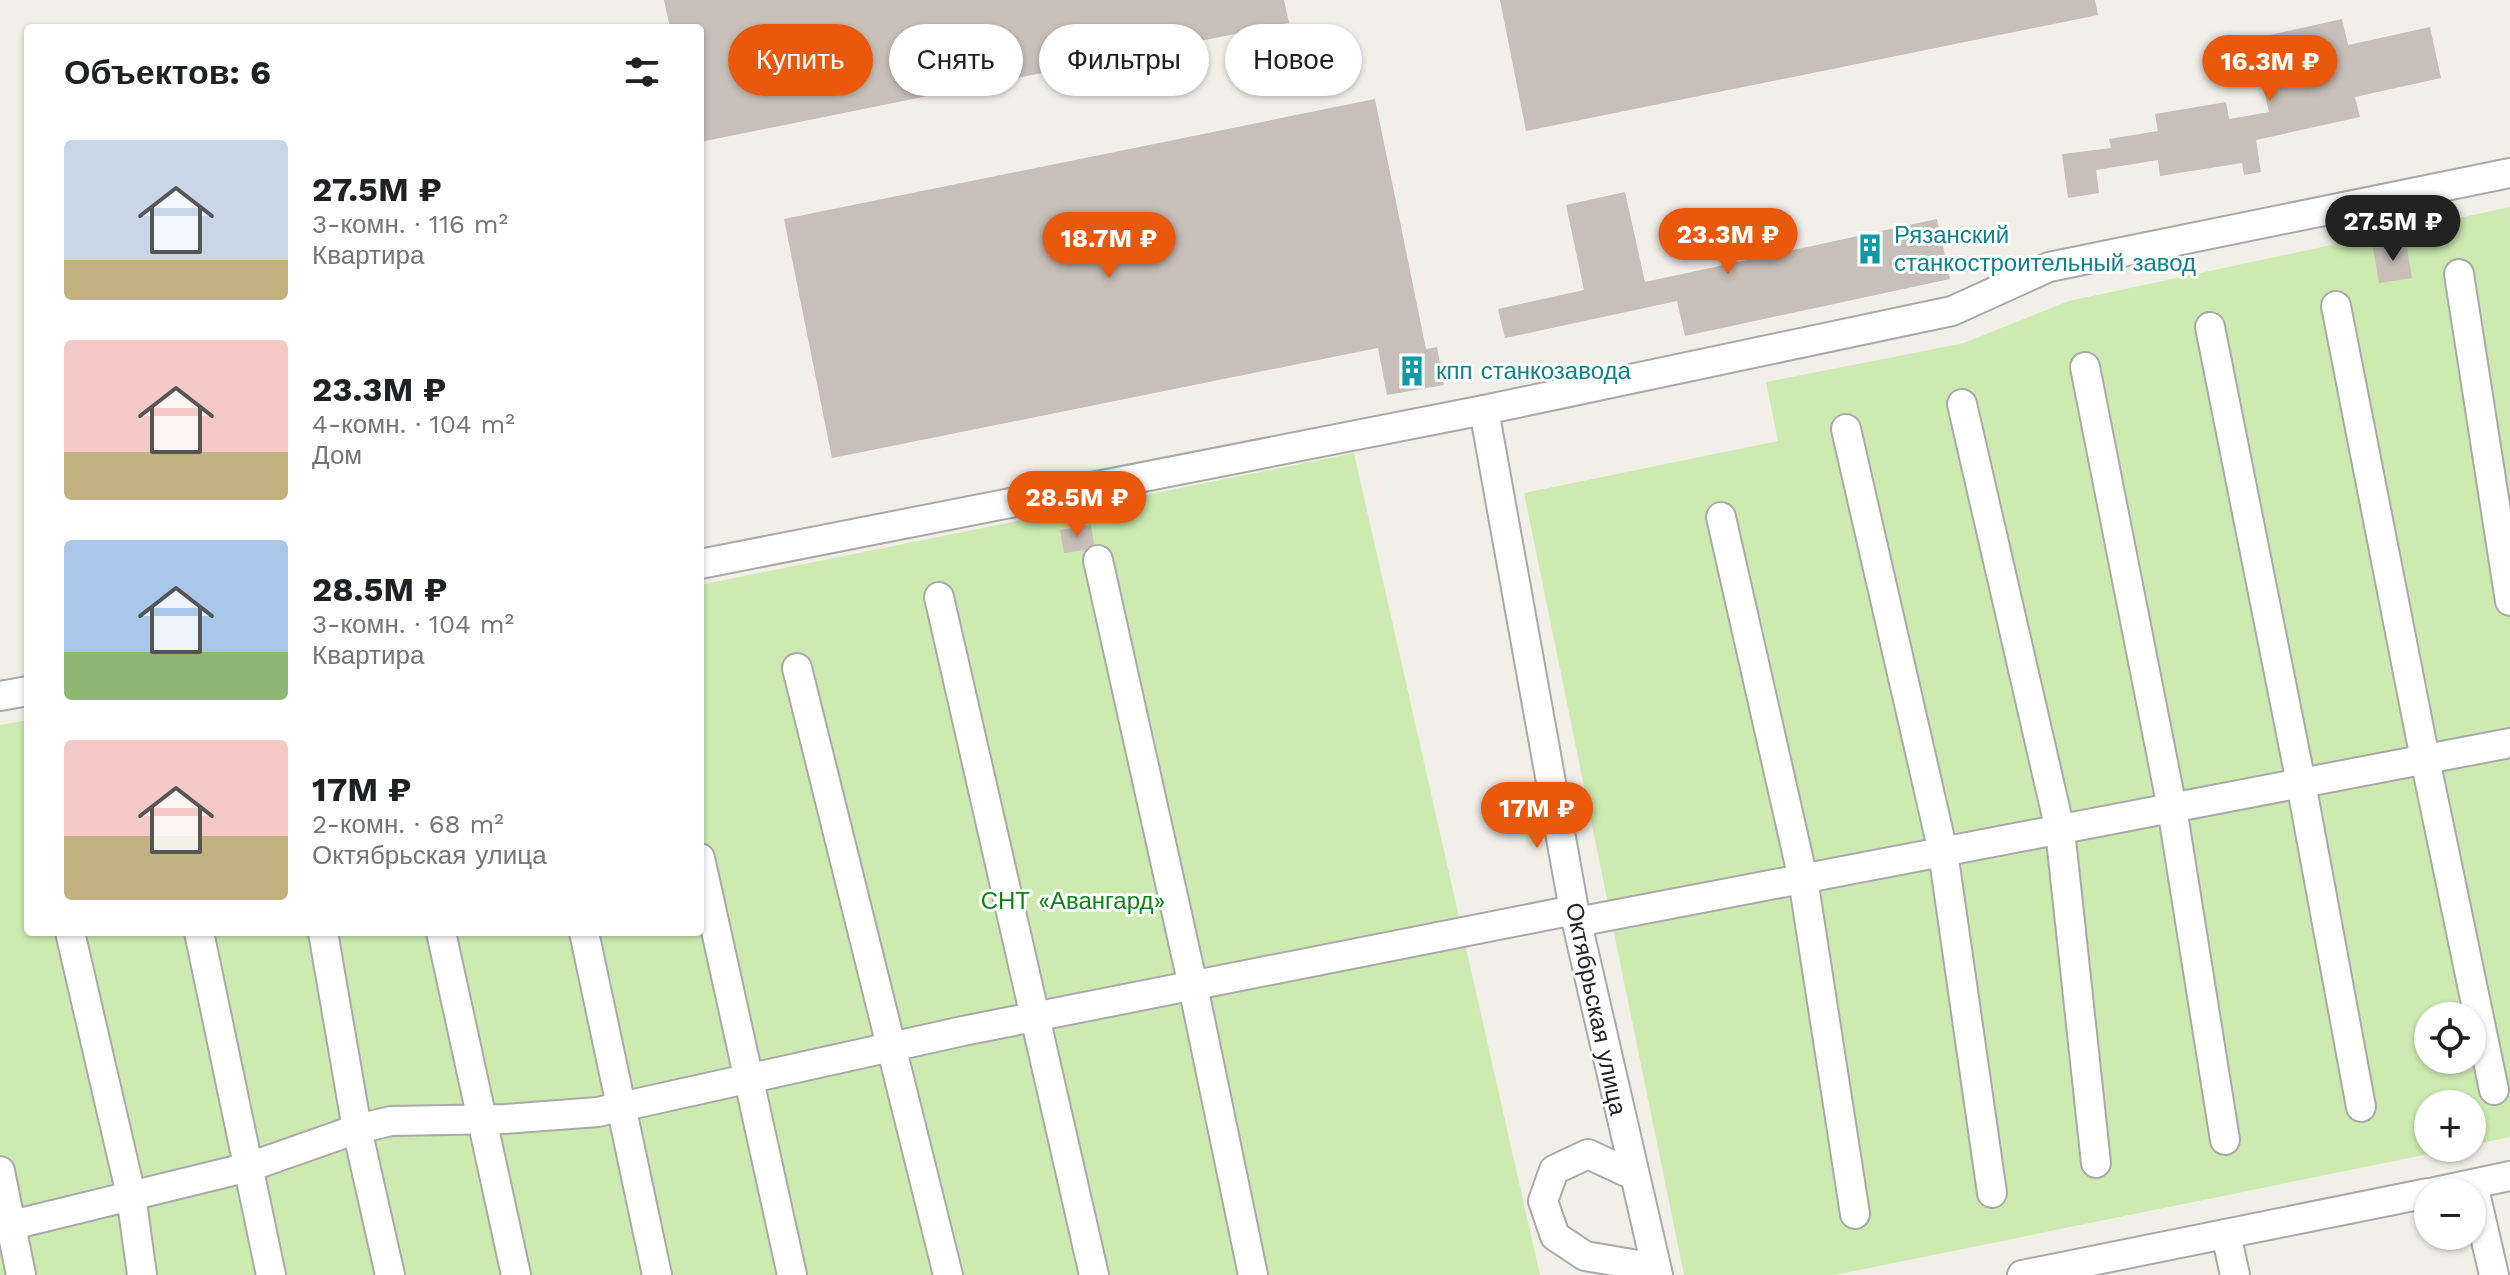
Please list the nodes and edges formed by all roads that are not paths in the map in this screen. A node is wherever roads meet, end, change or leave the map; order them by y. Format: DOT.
graph roads {
  1 [pos="2510,173"];
  2 [pos="2459,274"];
  3 [pos="2336,306"];
  4 [pos="2210,327"];
  5 [pos="2085,367"];
  6 [pos="1962,404"];
  7 [pos="1484,410"];
  8 [pos="1846,429"];
  9 [pos="1721,517"];
  10 [pos="1098,560"];
  11 [pos="704,563"];
  12 [pos="939,597"];
  13 [pos="2510,601"];
  14 [pos="797,668"];
  15 [pos="24,692"];
  16 [pos="0,696"];
  17 [pos="2510,743"];
  18 [pos="2425,759"];
  19 [pos="2301,783"];
  20 [pos="2172,808"];
  21 [pos="2060,830"];
  22 [pos="1943,852"];
  23 [pos="704,876"];
  24 [pos="1803,879"];
  25 [pos="1576,916"];
  26 [pos="71,936"];
  27 [pos="200,936"];
  28 [pos="324,936"];
  29 [pos="442,936"];
  30 [pos="585,936"];
  31 [pos="1193,986"];
  32 [pos="1037,1017"];
  33 [pos="892,1047"];
  34 [pos="750,1079"];
  35 [pos="2494,1090"];
  36 [pos="621,1107"];
  37 [pos="2361,1107"];
  38 [pos="481,1120"];
  39 [pos="357,1129"];
  40 [pos="2225,1140"];
  41 [pos="2096,1163"];
  42 [pos="249,1167"];
  43 [pos="0,1171"];
  44 [pos="1633,1175"];
  45 [pos="2510,1176"];
  46 [pos="2486,1181"];
  47 [pos="1992,1193"];
  48 [pos="131,1195"];
  49 [pos="2414,1196"];
  50 [pos="1855,1214"];
  51 [pos="6,1226"];
  52 [pos="2226,1234"];
  53 [pos="2486,1240"];
  54 [pos="1657,1272"];
  55 [pos="21,1275"];
  56 [pos="142,1275"];
  57 [pos="271,1275"];
  58 [pos="390,1275"];
  59 [pos="516,1275"];
  60 [pos="657,1275"];
  61 [pos="792,1275"];
  62 [pos="948,1275"];
  63 [pos="1094,1275"];
  64 [pos="1253,1275"];
  65 [pos="2022,1275"];
  66 [pos="2235,1275"];
  67 [pos="2494,1275"];
  1 -- 7 [label="street"];
  2 -- 13 [label="street"];
  3 -- 18 [label="street"];
  4 -- 19 [label="street"];
  5 -- 20 [label="street"];
  6 -- 21 [label="street"];
  7 -- 11 [label="street"];
  7 -- 25 [label="street, Октябрьская улица"];
  8 -- 22 [label="street"];
  9 -- 24 [label="street"];
  10 -- 31 [label="street"];
  12 -- 32 [label="street"];
  14 -- 33 [label="street"];
  15 -- 16 [label="street"];
  17 -- 18 [label="street"];
  18 -- 19 [label="street"];
  18 -- 35 [label="street"];
  19 -- 20 [label="street"];
  19 -- 37 [label="street"];
  20 -- 21 [label="street"];
  20 -- 40 [label="street"];
  21 -- 22 [label="street"];
  21 -- 41 [label="street"];
  22 -- 24 [label="street"];
  22 -- 47 [label="street"];
  23 -- 34 [label="street"];
  24 -- 25 [label="street"];
  24 -- 50 [label="street"];
  25 -- 31 [label="street"];
  25 -- 44 [label="street, Октябрьская улица"];
  26 -- 48 [label="street"];
  27 -- 42 [label="street"];
  28 -- 39 [label="street"];
  29 -- 38 [label="street"];
  30 -- 36 [label="street"];
  31 -- 32 [label="street"];
  31 -- 64 [label="street"];
  32 -- 33 [label="street"];
  32 -- 63 [label="street"];
  33 -- 34 [label="street"];
  33 -- 62 [label="street"];
  34 -- 36 [label="street"];
  34 -- 61 [label="street"];
  36 -- 38 [label="street"];
  36 -- 60 [label="street"];
  38 -- 39 [label="street"];
  38 -- 59 [label="street"];
  39 -- 42 [label="street"];
  39 -- 58 [label="street"];
  42 -- 48 [label="street"];
  42 -- 57 [label="street"];
  43 -- 51 [label="street"];
  44 -- 54 [label="street, Октябрьская улица"];
  44 -- 54 [label="street"];
  45 -- 46 [label="street"];
  48 -- 51 [label="street"];
  48 -- 56 [label="street"];
  49 -- 52 [label="street"];
  51 -- 55 [label="street"];
  52 -- 65 [label="street"];
  52 -- 66 [label="street"];
  53 -- 67 [label="street"];
}
